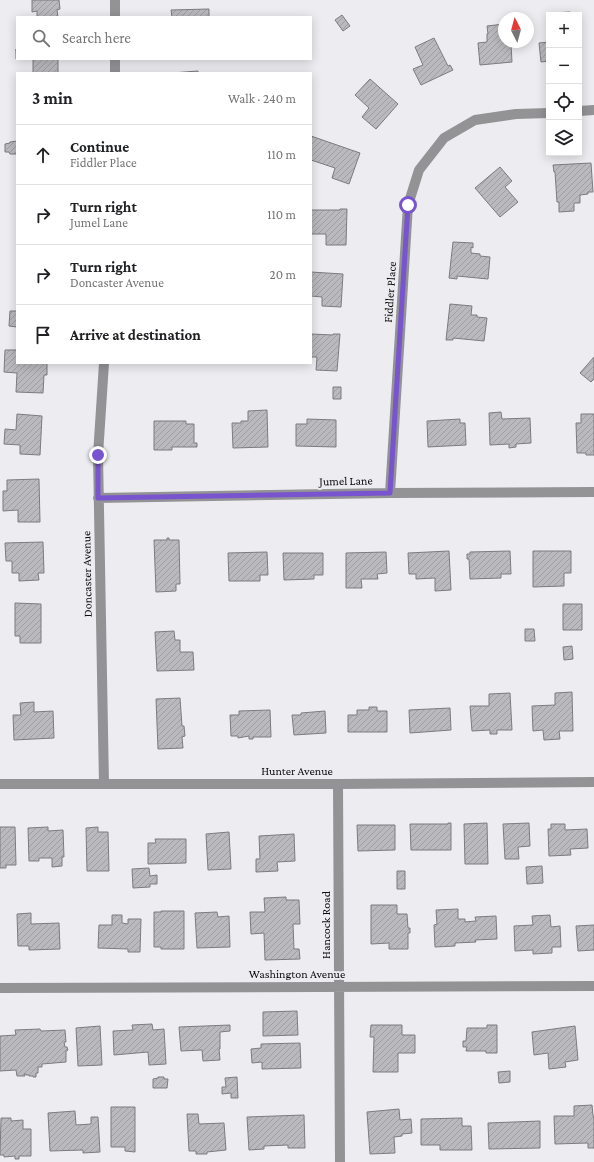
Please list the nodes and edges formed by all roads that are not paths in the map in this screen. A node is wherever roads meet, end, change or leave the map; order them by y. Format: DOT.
graph roads {
  1 [pos="115,0"];
  2 [pos="115,16"];
  3 [pos="115,60"];
  4 [pos="116,72"];
  5 [pos="594,110"];
  6 [pos="582,111"];
  7 [pos="546,113"];
  8 [pos="104,364"];
  9 [pos="594,492"];
  10 [pos="390,493"];
  11 [pos="98,498"];
  12 [pos="594,782"];
  13 [pos="0,784"];
  14 [pos="104,784"];
  15 [pos="338,784"];
  16 [pos="594,986"];
  17 [pos="339,987"];
  18 [pos="0,988"];
  19 [pos="340,1162"];
  1 -- 2 [label="street"];
  3 -- 4 [label="street"];
  5 -- 6 [label="street"];
  7 -- 10 [label="street, Fiddler Place"];
  8 -- 11 [label="street, Doncaster Avenue"];
  9 -- 10 [label="street, Jumel Lane"];
  10 -- 11 [label="street, Jumel Lane"];
  11 -- 14 [label="street, Doncaster Avenue"];
  12 -- 15 [label="street, Hunter Avenue"];
  13 -- 14 [label="street, Hunter Avenue"];
  14 -- 15 [label="street, Hunter Avenue"];
  15 -- 17 [label="street, Hancock Road"];
  16 -- 17 [label="street, Washington Avenue"];
  17 -- 18 [label="street, Washington Avenue"];
  17 -- 19 [label="street, Hancock Road"];
}
